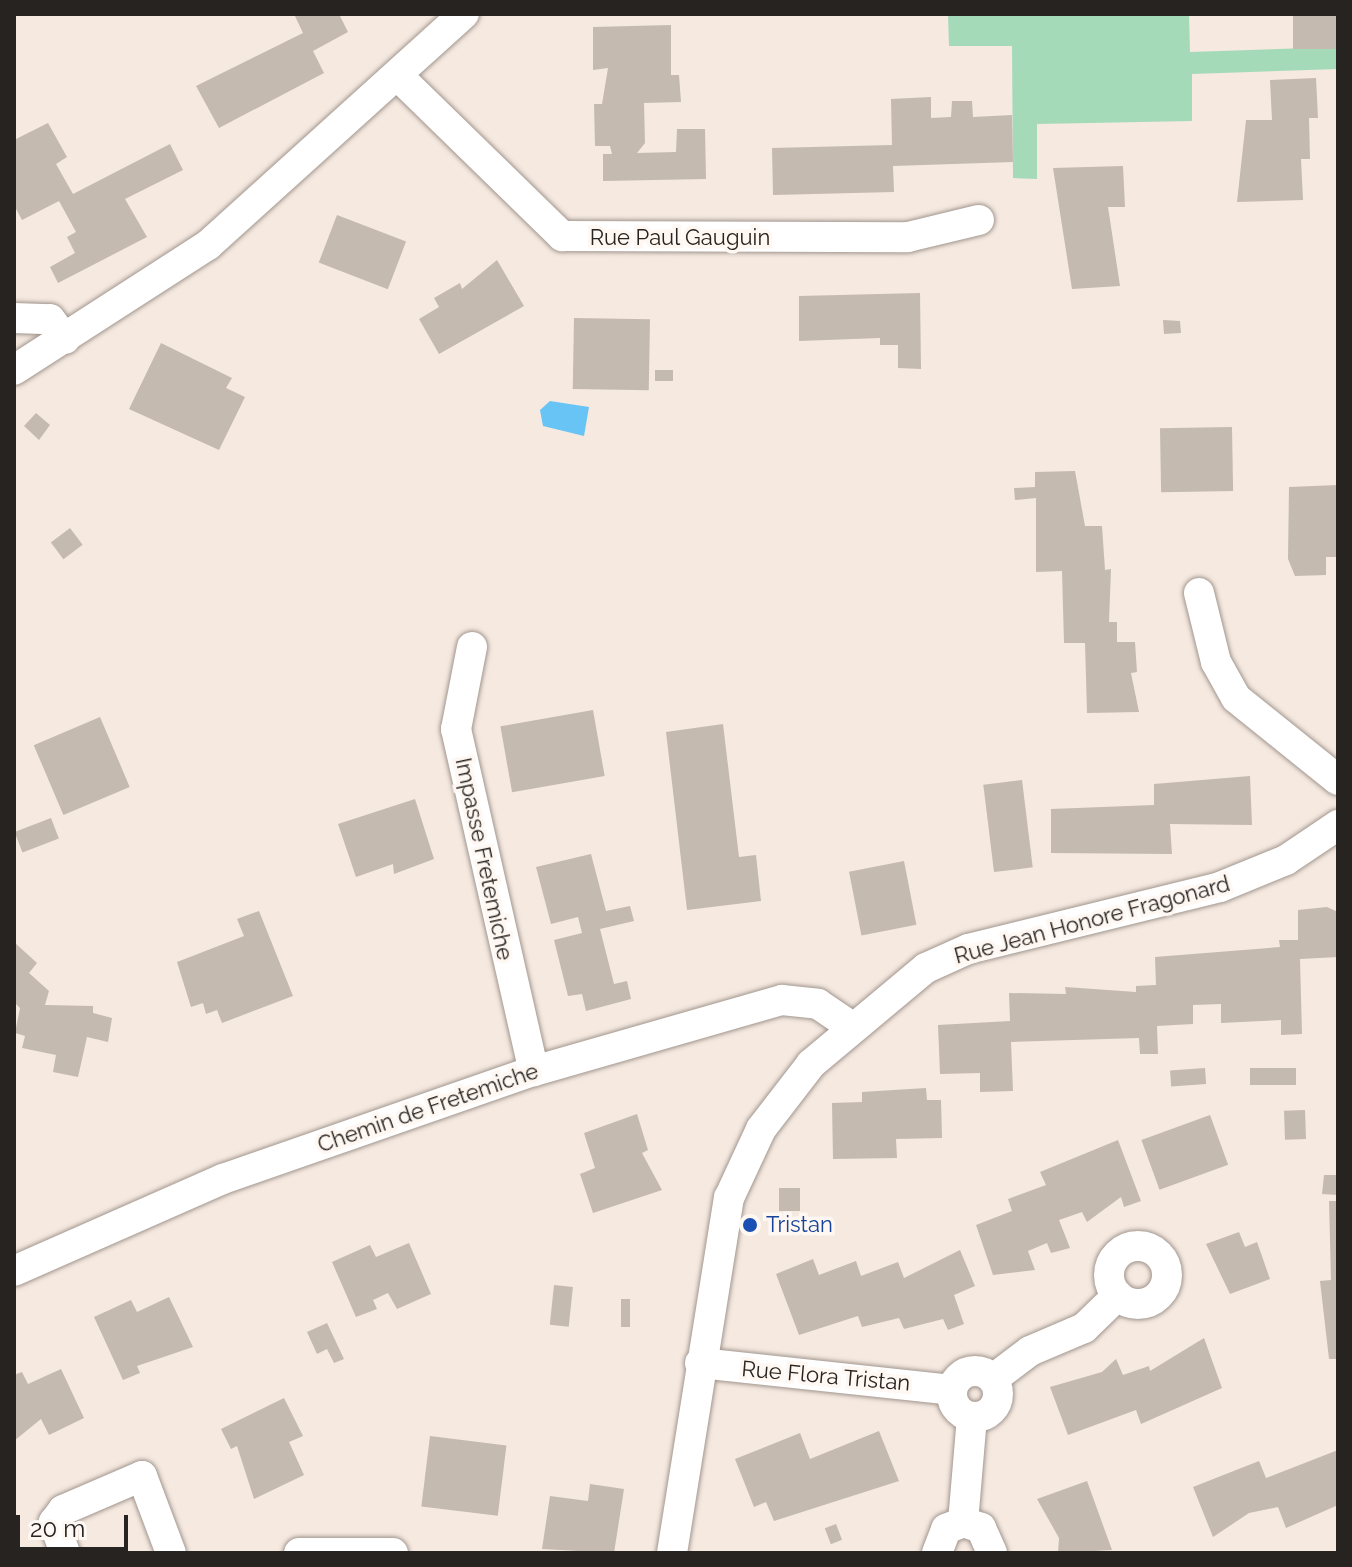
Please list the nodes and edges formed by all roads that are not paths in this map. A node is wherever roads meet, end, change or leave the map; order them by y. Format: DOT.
graph roads {
  1 [pos="464,14"];
  2 [pos="397,75"];
  3 [pos="979,220"];
  4 [pos="14,318"];
  5 [pos="65,339"];
  6 [pos="14,370"];
  7 [pos="1199,593"];
  8 [pos="472,647"];
  9 [pos="1338,780"];
  10 [pos="1338,825"];
  11 [pos="849,1025"];
  12 [pos="534,1071"];
  13 [pos="14,1271"];
  14 [pos="1118,1295"];
  15 [pos="700,1363"];
  16 [pos="993,1379"];
  17 [pos="952,1390"];
  18 [pos="972,1417"];
  19 [pos="963,1522"];
  20 [pos="65,1553"];
  21 [pos="171,1553"];
  22 [pos="299,1553"];
  23 [pos="393,1553"];
  24 [pos="672,1553"];
  25 [pos="937,1553"];
  26 [pos="992,1553"];
  1 -- 2 [label="street"];
  2 -- 3 [label="street, Rue Paul Gauguin"];
  2 -- 5 [label="street"];
  4 -- 5 [label="street"];
  5 -- 6 [label="street"];
  7 -- 9 [label="street"];
  8 -- 12 [label="street, Impasse Fretemiche"];
  10 -- 11 [label="street, Rue Jean Honore Fragonard"];
  11 -- 12 [label="street, Chemin de Fretemiche"];
  11 -- 15 [label="street, Rue Jean Honore Fragonard"];
  12 -- 13 [label="street, Chemin de Fretemiche"];
  14 -- 16 [label="street"];
  15 -- 17 [label="street, Rue Flora Tristan"];
  15 -- 24 [label="street, Rue Jean Honore Fragonard"];
  16 -- 17 [label="street, Rue Flora Tristan"];
  16 -- 18 [label="street"];
  17 -- 18 [label="street"];
  18 -- 19 [label="street"];
  19 -- 25 [label="street"];
  19 -- 26 [label="street"];
  20 -- 21 [label="street"];
  22 -- 23 [label="street"];
}
